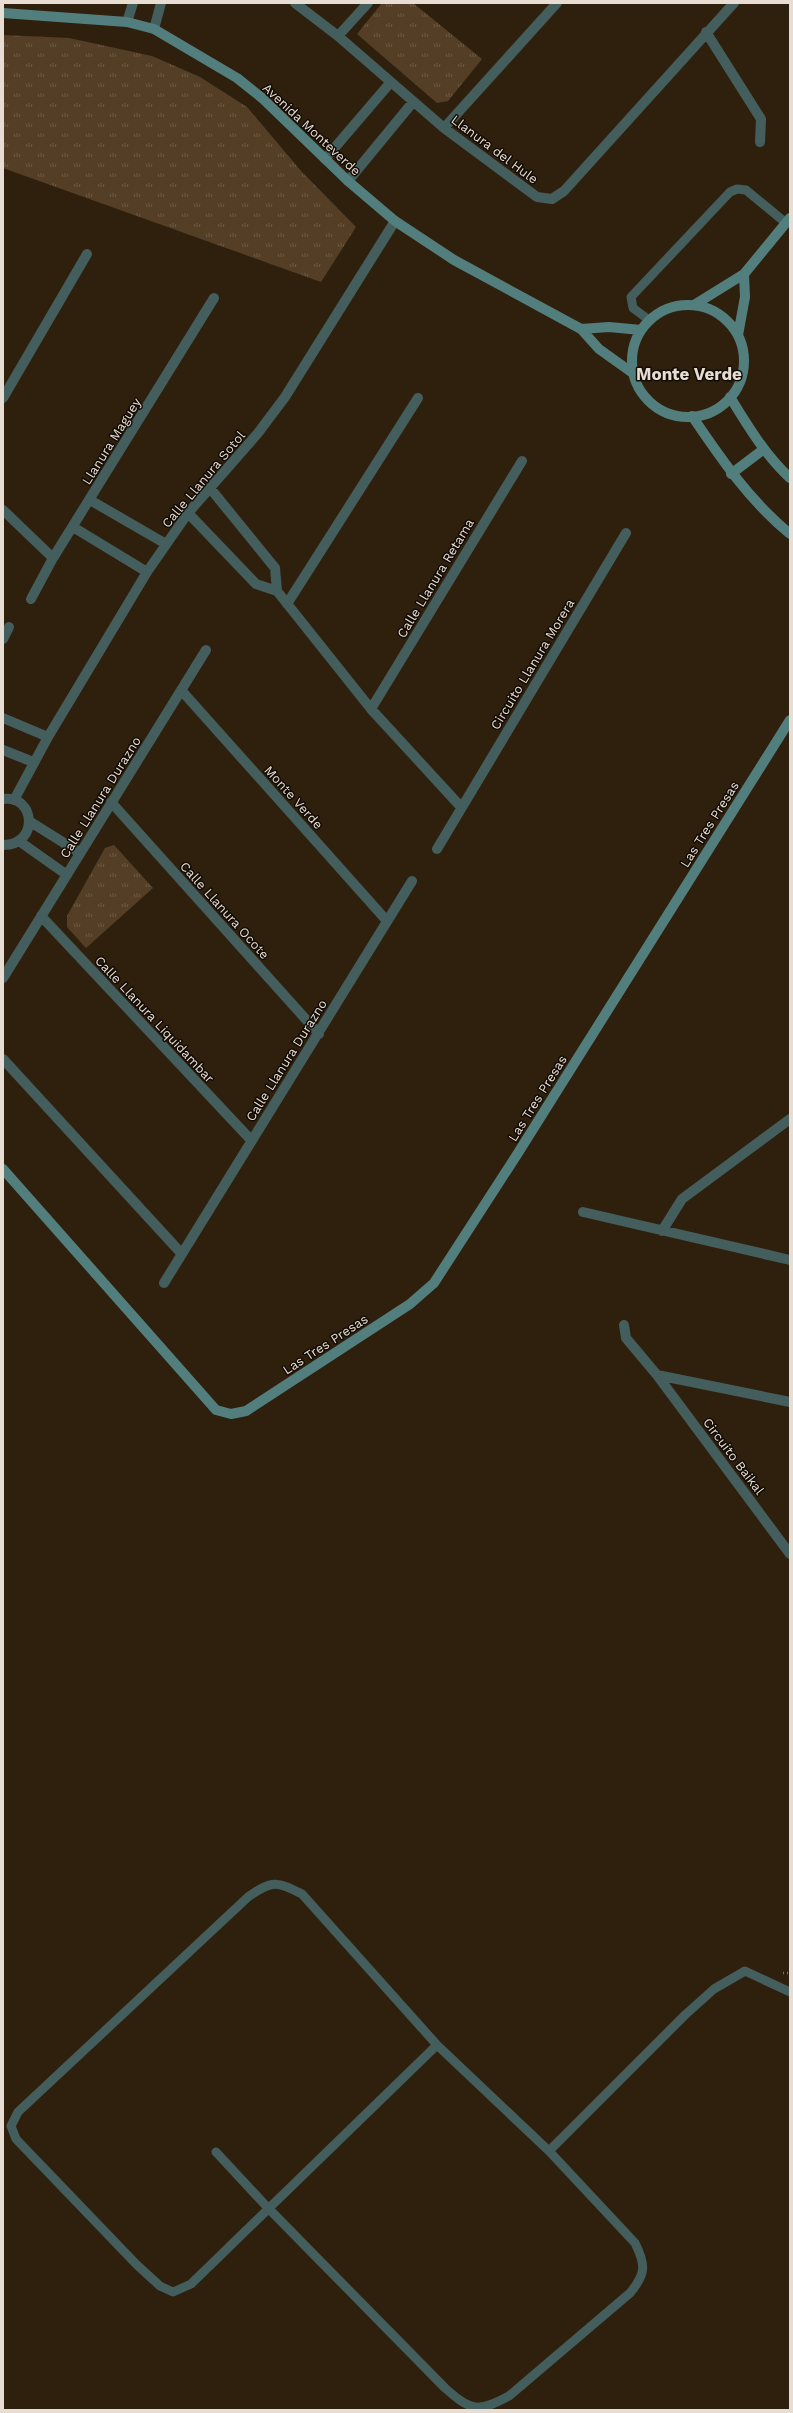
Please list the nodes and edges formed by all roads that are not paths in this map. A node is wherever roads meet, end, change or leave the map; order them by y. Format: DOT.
graph roads {
  1 [pos="132,3"];
  2 [pos="161,3"];
  3 [pos="295,3"];
  4 [pos="368,3"];
  5 [pos="557,3"];
  6 [pos="734,3"];
  7 [pos="3,13"];
  8 [pos="127,22"];
  9 [pos="154,29"];
  10 [pos="706,32"];
  11 [pos="338,36"];
  12 [pos="390,83"];
  13 [pos="413,102"];
  14 [pos="444,128"];
  15 [pos="760,142"];
  16 [pos="325,159"];
  17 [pos="348,181"];
  18 [pos="788,220"];
  19 [pos="395,221"];
  20 [pos="87,254"];
  21 [pos="744,274"];
  22 [pos="214,298"];
  23 [pos="694,305"];
  24 [pos="650,320"];
  25 [pos="581,329"];
  26 [pos="641,330"];
  27 [pos="738,335"];
  28 [pos="634,374"];
  29 [pos="3,398"];
  30 [pos="418,398"];
  31 [pos="730,398"];
  32 [pos="692,416"];
  33 [pos="764,449"];
  34 [pos="522,461"];
  35 [pos="732,474"];
  36 [pos="790,478"];
  37 [pos="210,488"];
  38 [pos="90,500"];
  39 [pos="3,510"];
  40 [pos="188,513"];
  41 [pos="73,527"];
  42 [pos="626,534"];
  43 [pos="790,534"];
  44 [pos="166,544"];
  45 [pos="54,558"];
  46 [pos="147,572"];
  47 [pos="277,591"];
  48 [pos="31,599"];
  49 [pos="287,604"];
  50 [pos="9,627"];
  51 [pos="3,639"];
  52 [pos="206,650"];
  53 [pos="180,690"];
  54 [pos="371,709"];
  55 [pos="3,718"];
  56 [pos="790,720"];
  57 [pos="48,737"];
  58 [pos="3,750"];
  59 [pos="33,762"];
  60 [pos="3,799"];
  61 [pos="14,800"];
  62 [pos="111,802"];
  63 [pos="461,807"];
  64 [pos="29,821"];
  65 [pos="19,841"];
  66 [pos="3,844"];
  67 [pos="437,849"];
  68 [pos="80,853"];
  69 [pos="67,875"];
  70 [pos="412,881"];
  71 [pos="41,916"];
  72 [pos="387,921"];
  73 [pos="3,978"];
  74 [pos="318,1034"];
  75 [pos="3,1059"];
  76 [pos="790,1119"];
  77 [pos="251,1140"];
  78 [pos="3,1169"];
  79 [pos="582,1212"];
  80 [pos="662,1231"];
  81 [pos="180,1253"];
  82 [pos="790,1260"];
  83 [pos="164,1283"];
  84 [pos="624,1325"];
  85 [pos="657,1375"];
  86 [pos="790,1402"];
  87 [pos="790,1554"];
  88 [pos="790,1992"];
  89 [pos="437,2045"];
  90 [pos="550,2151"];
  91 [pos="216,2152"];
  92 [pos="269,2209"];
  1 -- 8 [label="street"];
  2 -- 9 [label="street"];
  3 -- 11 [label="street, Llanura del Hule"];
  4 -- 11 [label="street"];
  5 -- 14 [label="street"];
  6 -- 10 [label="street, Llanura del Hule"];
  7 -- 8 [label="street, Avenida Monteverde"];
  8 -- 9 [label="street, Avenida Monteverde"];
  9 -- 16 [label="street, Avenida Monteverde"];
  10 -- 14 [label="street, Llanura del Hule"];
  10 -- 15 [label="street"];
  11 -- 12 [label="street, Llanura del Hule"];
  12 -- 13 [label="street, Llanura del Hule"];
  12 -- 16 [label="street"];
  13 -- 14 [label="street, Llanura del Hule"];
  13 -- 17 [label="street"];
  16 -- 17 [label="street, Avenida Monteverde"];
  17 -- 19 [label="street, Avenida Monteverde"];
  18 -- 21 [label="street"];
  18 -- 24 [label="lane"];
  19 -- 25 [label="street, Avenida Monteverde"];
  19 -- 37 [label="street, Calle Llanura Sotol"];
  20 -- 29 [label="street"];
  21 -- 23 [label="street"];
  21 -- 27 [label="street"];
  22 -- 38 [label="street, Llanura Maguey"];
  23 -- 24 [label="street, Avenida Monteverde"];
  23 -- 27 [label="street, Avenida Monteverde"];
  24 -- 26 [label="street, Avenida Monteverde"];
  25 -- 26 [label="street"];
  25 -- 28 [label="street, Avenida Monteverde"];
  26 -- 28 [label="street, Avenida Monteverde"];
  27 -- 31 [label="street, Avenida Monteverde"];
  28 -- 32 [label="street, Avenida Monteverde"];
  30 -- 49 [label="street"];
  31 -- 32 [label="street, Avenida Monteverde"];
  31 -- 33 [label="street"];
  32 -- 35 [label="street"];
  33 -- 35 [label="street"];
  33 -- 36 [label="street"];
  34 -- 54 [label="street, Calle Llanura Retama"];
  35 -- 43 [label="street"];
  37 -- 40 [label="street, Calle Llanura Sotol"];
  37 -- 47 [label="street"];
  38 -- 41 [label="street, Llanura Maguey"];
  38 -- 44 [label="street"];
  39 -- 45 [label="street"];
  40 -- 44 [label="street, Calle Llanura Sotol"];
  40 -- 47 [label="street"];
  41 -- 45 [label="street, Llanura Maguey"];
  41 -- 46 [label="street"];
  42 -- 63 [label="street, Circuito Llanura Morera"];
  44 -- 46 [label="street, Calle Llanura Sotol"];
  45 -- 48 [label="street, Llanura Maguey"];
  46 -- 57 [label="street, Calle Llanura Sotol"];
  47 -- 49 [label="street"];
  49 -- 54 [label="street"];
  50 -- 51 [label="street"];
  52 -- 53 [label="street, Calle Llanura Durazno"];
  53 -- 62 [label="street, Calle Llanura Durazno"];
  53 -- 72 [label="street, Monte Verde"];
  54 -- 63 [label="street"];
  55 -- 57 [label="street"];
  56 -- 78 [label="street, Las Tres Presas"];
  57 -- 59 [label="street, Calle Llanura Sotol"];
  58 -- 59 [label="street"];
  59 -- 61 [label="street, Calle Llanura Sotol"];
  60 -- 61 [label="street"];
  61 -- 64 [label="street"];
  62 -- 68 [label="street, Calle Llanura Durazno"];
  62 -- 74 [label="street, Calle Llanura Ocote"];
  63 -- 67 [label="street, Circuito Llanura Morera"];
  64 -- 65 [label="street"];
  64 -- 68 [label="street"];
  65 -- 66 [label="street"];
  65 -- 69 [label="street"];
  68 -- 69 [label="street, Calle Llanura Durazno"];
  69 -- 71 [label="street, Calle Llanura Durazno"];
  70 -- 72 [label="street, Calle Llanura Durazno"];
  71 -- 73 [label="street, Calle Llanura Durazno"];
  71 -- 77 [label="street, Calle Llanura Liquidambar"];
  72 -- 74 [label="street, Calle Llanura Durazno"];
  74 -- 77 [label="street, Calle Llanura Durazno"];
  75 -- 81 [label="street"];
  76 -- 80 [label="street"];
  77 -- 81 [label="street, Calle Llanura Durazno"];
  79 -- 80 [label="street"];
  80 -- 82 [label="street"];
  81 -- 83 [label="street, Calle Llanura Durazno"];
  84 -- 85 [label="street, Circuito Baikal"];
  85 -- 86 [label="street"];
  85 -- 87 [label="street, Circuito Baikal"];
  88 -- 90 [label="lane"];
  89 -- 90 [label="lane"];
  89 -- 92 [label="lane"];
  89 -- 92 [label="lane"];
  90 -- 92 [label="lane"];
  91 -- 92 [label="lane"];
}
